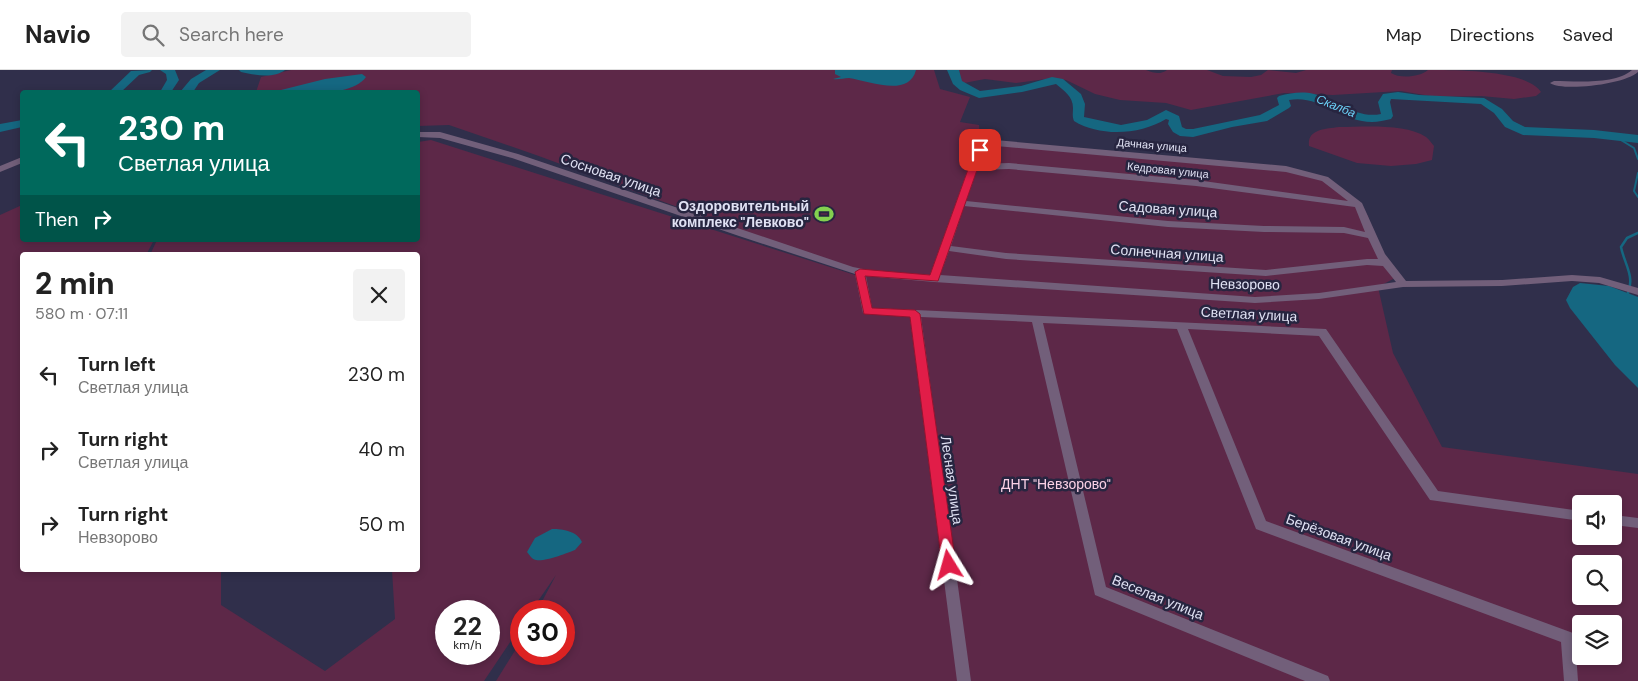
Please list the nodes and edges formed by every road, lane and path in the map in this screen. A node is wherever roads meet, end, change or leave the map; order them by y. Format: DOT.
graph roads {
  1 [pos="1636,70"];
  2 [pos="1554,83"];
  3 [pos="420,135"];
  4 [pos="20,161"];
  5 [pos="974,167"];
  6 [pos="0,169"];
  7 [pos="962,203"];
  8 [pos="1359,205"];
  9 [pos="1372,236"];
  10 [pos="946,248"];
  11 [pos="1386,262"];
  12 [pos="855,271"];
  13 [pos="934,279"];
  14 [pos="1404,284"];
  15 [pos="1638,292"];
  16 [pos="915,314"];
  17 [pos="1037,319"];
  18 [pos="1181,326"];
  19 [pos="1572,515"];
  20 [pos="1622,521"];
  21 [pos="1638,523"];
  22 [pos="964,681"];
  23 [pos="1323,681"];
  24 [pos="1571,681"];
  1 -- 2 [label="street"];
  3 -- 12 [label="street, Сосновая улица"];
  4 -- 6 [label="street"];
  5 -- 7 [label="street, Дачная улица"];
  5 -- 8 [label="street, Кедровая улица"];
  5 -- 8 [label="street, Дачная улица"];
  7 -- 9 [label="street, Садовая улица"];
  7 -- 10 [label="street, Дачная улица"];
  8 -- 9 [label="street, Дачная улица"];
  9 -- 11 [label="street, Дачная улица"];
  10 -- 11 [label="street, Солнечная улица"];
  10 -- 13 [label="street, Дачная улица"];
  11 -- 14 [label="street, Дачная улица"];
  12 -- 13 [label="street, Невзорово"];
  12 -- 16 [label="street, Светлая улица"];
  13 -- 14 [label="street, Невзорово"];
  14 -- 15 [label="street, Невзорово"];
  16 -- 17 [label="street, Светлая улица"];
  16 -- 22 [label="street, Лесная улица"];
  17 -- 18 [label="street, Светлая улица"];
  17 -- 23 [label="street, Веселая улица"];
  18 -- 19 [label="street, Светлая улица"];
  18 -- 24 [label="street, Берёзовая улица"];
  20 -- 21 [label="street"];
}
